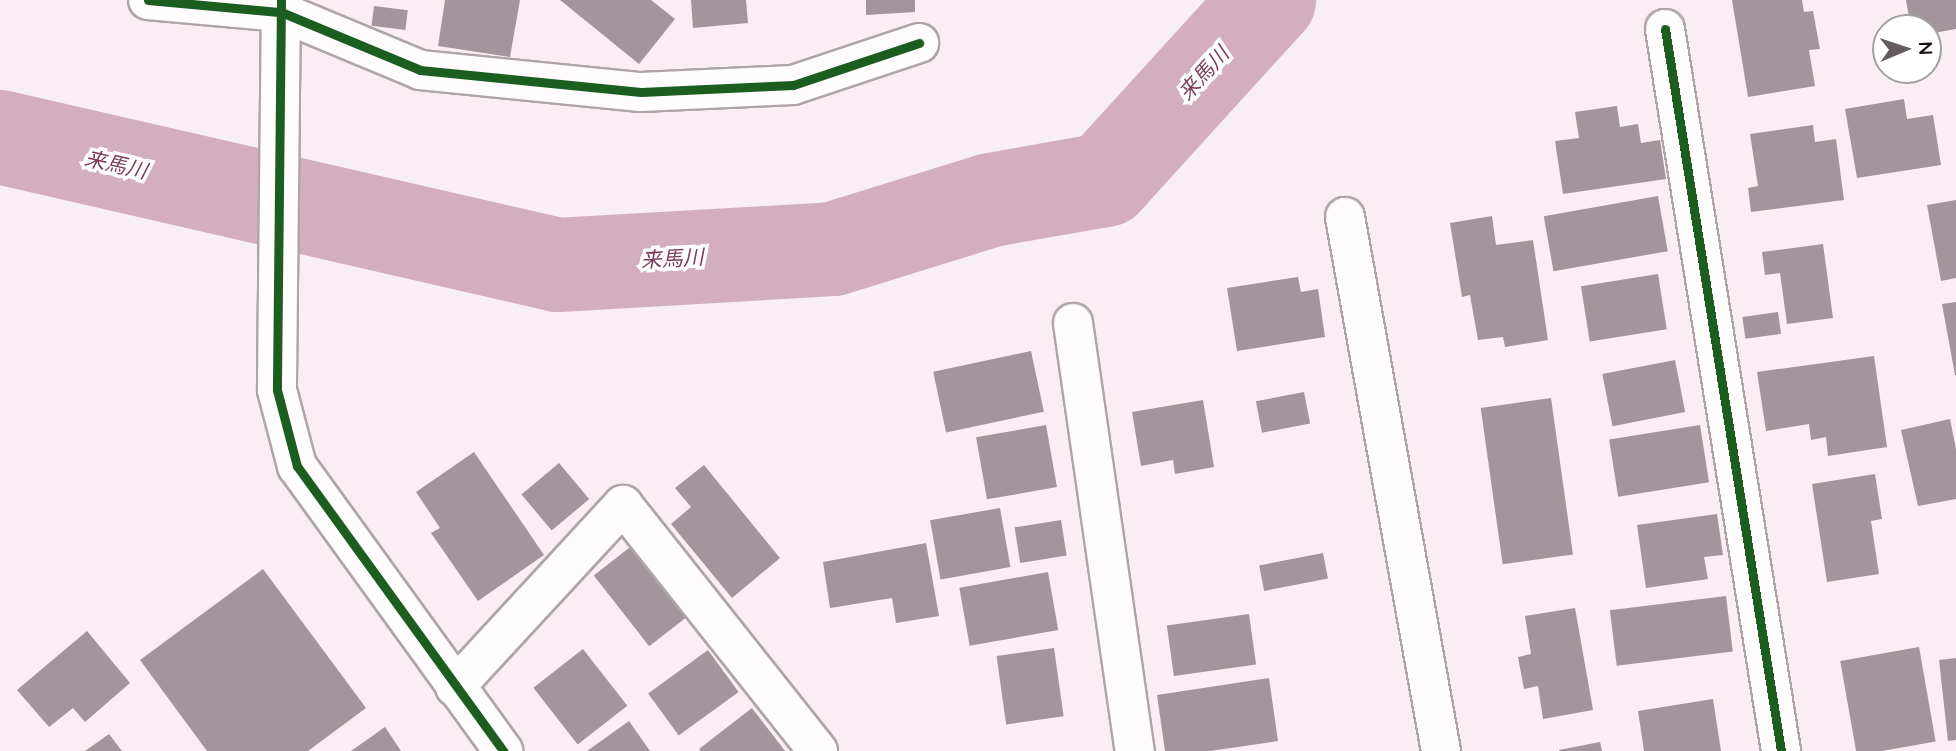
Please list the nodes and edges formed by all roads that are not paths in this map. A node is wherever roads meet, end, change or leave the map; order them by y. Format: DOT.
graph roads {
  1 [pos="148,0"];
  2 [pos="281,6"];
  3 [pos="1665,29"];
  4 [pos="919,43"];
  5 [pos="1345,217"];
  6 [pos="1073,323"];
  7 [pos="455,687"];
  8 [pos="503,751"];
  9 [pos="818,751"];
  10 [pos="1135,751"];
  11 [pos="1441,751"];
  12 [pos="1781,751"];
  1 -- 2 [label="street"];
  2 -- 4 [label="street"];
  2 -- 7 [label="street"];
  3 -- 12 [label="street"];
  5 -- 11 [label="street"];
  6 -- 10 [label="street"];
  7 -- 8 [label="street"];
  7 -- 9 [label="street"];
}
